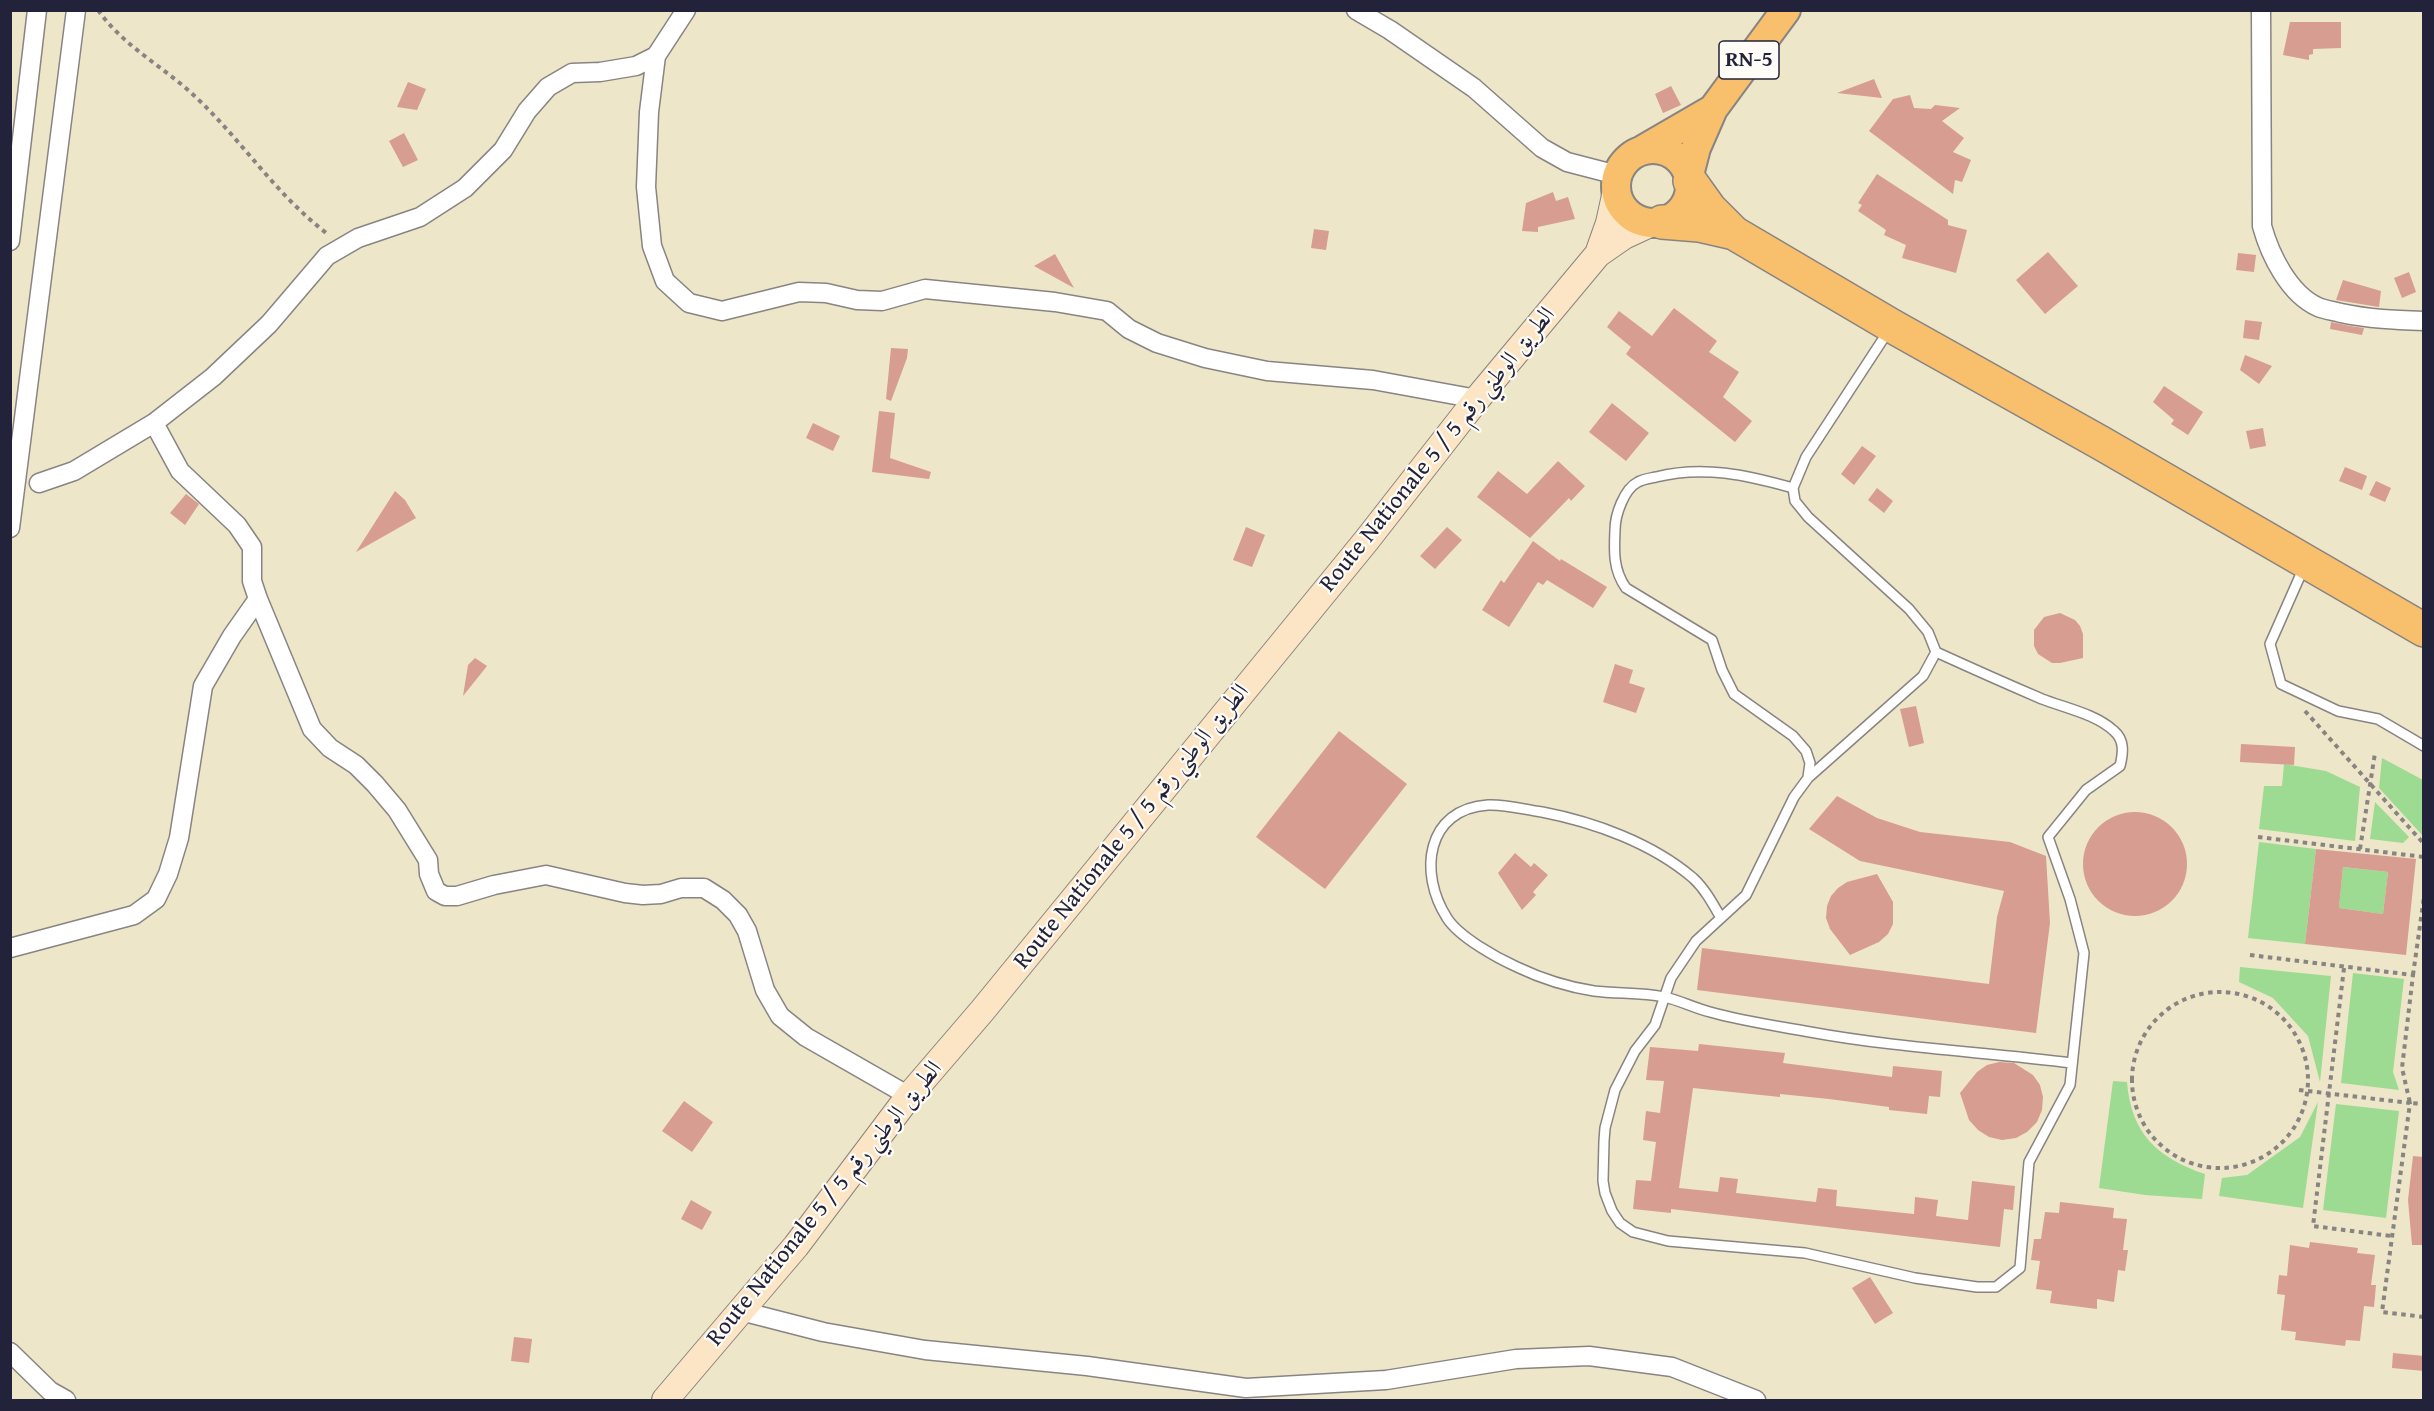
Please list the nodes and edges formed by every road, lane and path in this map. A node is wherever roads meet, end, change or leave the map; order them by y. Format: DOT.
graph roads {
  1 [pos="37,10"];
  2 [pos="76,10"];
  3 [pos="98,10"];
  4 [pos="686,10"];
  5 [pos="1356,10"];
  6 [pos="1786,10"];
  7 [pos="2261,10"];
  8 [pos="656,56"];
  9 [pos="1713,109"];
  10 [pos="1644,149"];
  11 [pos="1690,178"];
  12 [pos="1617,183"];
  13 [pos="1657,223"];
  14 [pos="1734,233"];
  15 [pos="10,241"];
  16 [pos="344,246"];
  17 [pos="1598,254"];
  18 [pos="2424,321"];
  19 [pos="1892,326"];
  20 [pos="1477,399"];
  21 [pos="154,423"];
  22 [pos="39,483"];
  23 [pos="1793,488"];
  24 [pos="10,528"];
  25 [pos="2306,562"];
  26 [pos="258,599"];
  27 [pos="2424,630"];
  28 [pos="1936,652"];
  29 [pos="2281,684"];
  30 [pos="2424,746"];
  31 [pos="2375,753"];
  32 [pos="1808,778"];
  33 [pos="2370,784"];
  34 [pos="2258,837"];
  35 [pos="2424,844"];
  36 [pos="2360,849"];
  37 [pos="2424,857"];
  38 [pos="2424,897"];
  39 [pos="1721,918"];
  40 [pos="10,948"];
  41 [pos="2250,955"];
  42 [pos="2344,968"];
  43 [pos="2413,975"];
  44 [pos="1664,996"];
  45 [pos="2072,1063"];
  46 [pos="2299,1090"];
  47 [pos="2309,1091"];
  48 [pos="2329,1092"];
  49 [pos="909,1096"];
  50 [pos="2410,1103"];
  51 [pos="2424,1104"];
  52 [pos="2391,1236"];
  53 [pos="741,1311"];
  54 [pos="2424,1317"];
  55 [pos="10,1352"];
  56 [pos="66,1401"];
  57 [pos="665,1401"];
  58 [pos="1756,1401"];
  1 -- 15 [label="street"];
  2 -- 24 [label="street"];
  3 -- 16 [label="path"];
  4 -- 8 [label="street"];
  5 -- 12 [label="street"];
  6 -- 9 [label="main road, RN-5"];
  7 -- 18 [label="street"];
  8 -- 16 [label="street"];
  8 -- 20 [label="street"];
  9 -- 10 [label="main road, RN-5"];
  9 -- 11 [label="main road, RN-5"];
  10 -- 11 [label="main road"];
  10 -- 12 [label="main road"];
  11 -- 13 [label="main road"];
  11 -- 14 [label="highway"];
  12 -- 13 [label="main road"];
  12 -- 17 [label="main road"];
  13 -- 14 [label="highway"];
  13 -- 17 [label="main road"];
  14 -- 19 [label="highway"];
  16 -- 21 [label="street"];
  17 -- 20 [label="main road, Route Nationale 5 / الطريق الوطني رقم 5"];
  19 -- 23 [label="lane"];
  19 -- 25 [label="highway"];
  20 -- 49 [label="main road, Route Nationale 5 / الطريق الوطني رقم 5"];
  21 -- 22 [label="street"];
  21 -- 26 [label="street"];
  23 -- 28 [label="lane"];
  23 -- 32 [label="lane"];
  25 -- 27 [label="highway"];
  25 -- 29 [label="lane"];
  26 -- 40 [label="street"];
  26 -- 49 [label="street"];
  28 -- 32 [label="lane"];
  28 -- 45 [label="lane"];
  29 -- 30 [label="lane"];
  29 -- 33 [label="path"];
  31 -- 33 [label="path"];
  32 -- 39 [label="lane"];
  33 -- 35 [label="path"];
  33 -- 36 [label="path"];
  34 -- 36 [label="path"];
  36 -- 37 [label="path"];
  38 -- 43 [label="path"];
  39 -- 44 [label="lane"];
  39 -- 44 [label="lane"];
  41 -- 42 [label="path"];
  42 -- 43 [label="path"];
  42 -- 48 [label="path"];
  43 -- 50 [label="path"];
  44 -- 45 [label="lane"];
  44 -- 45 [label="lane"];
  46 -- 47 [label="path"];
  47 -- 47 [label="path"];
  47 -- 48 [label="path"];
  48 -- 50 [label="path"];
  48 -- 52 [label="path"];
  49 -- 53 [label="main road, Route Nationale 5 / الطريق الوطني رقم 5"];
  50 -- 51 [label="path"];
  50 -- 52 [label="path"];
  52 -- 54 [label="path"];
  53 -- 57 [label="main road, Route Nationale 5 / الطريق الوطني رقم 5"];
  53 -- 58 [label="street"];
  55 -- 56 [label="street"];
}
